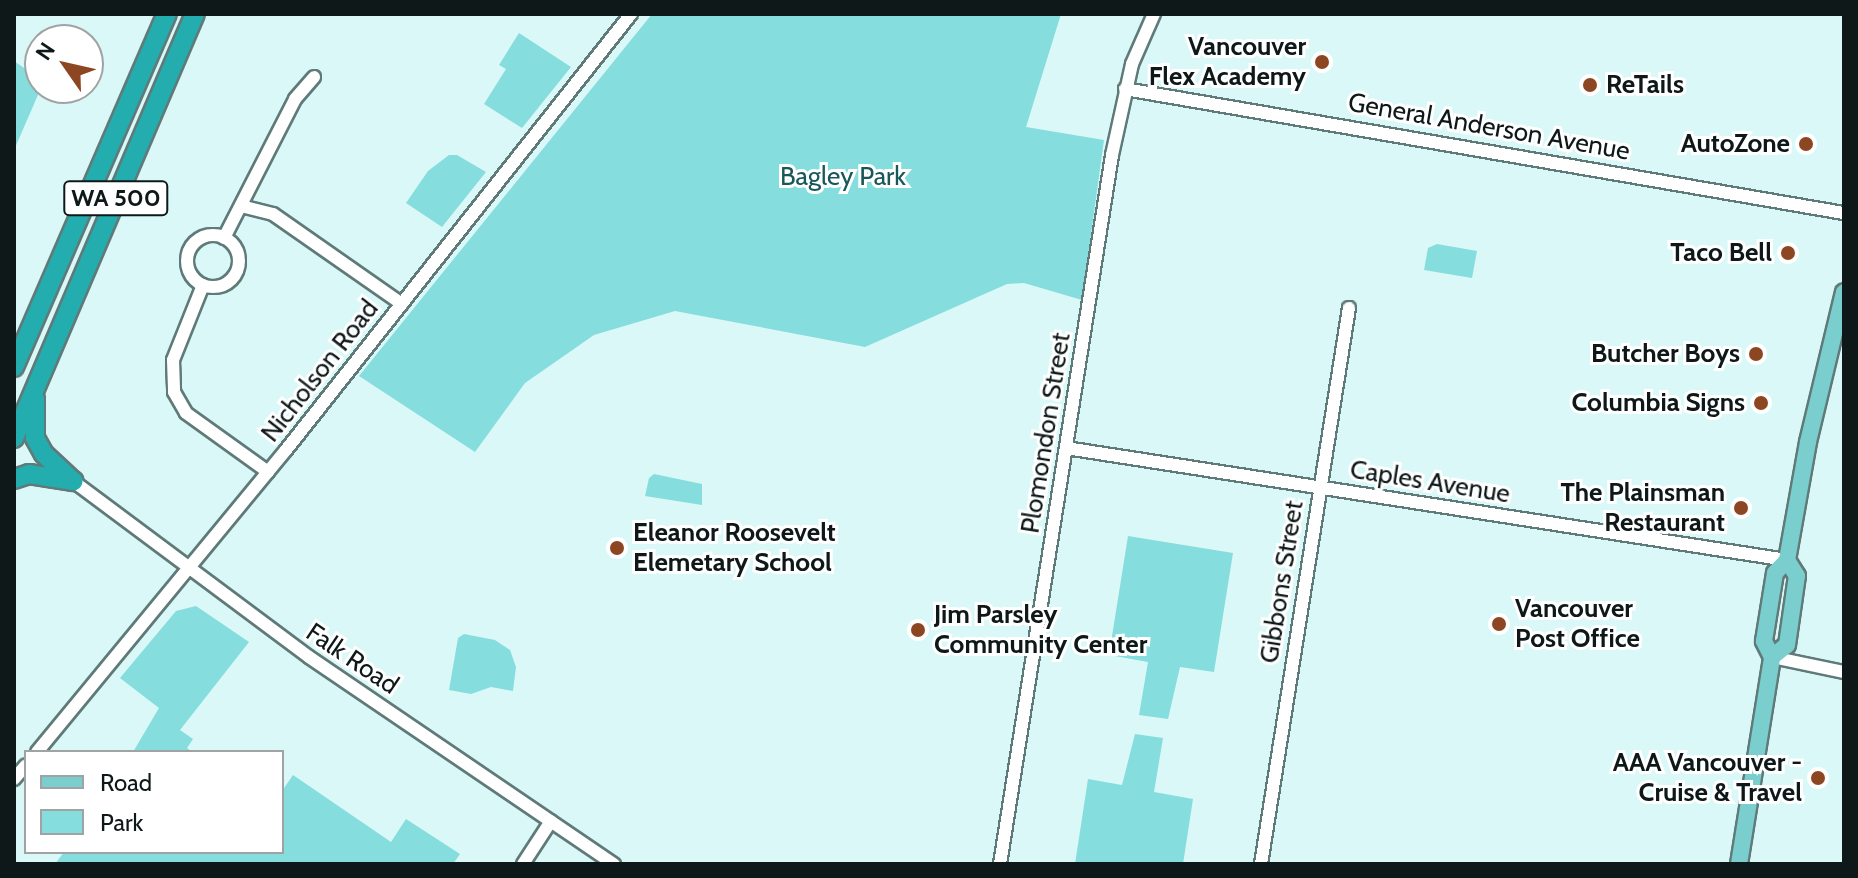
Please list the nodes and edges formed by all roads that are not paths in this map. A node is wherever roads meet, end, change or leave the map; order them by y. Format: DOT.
graph roads {
  1 [pos="167,14"];
  2 [pos="195,14"];
  3 [pos="631,14"];
  4 [pos="1154,14"];
  5 [pos="314,77"];
  6 [pos="1125,89"];
  7 [pos="241,206"];
  8 [pos="1844,213"];
  9 [pos="224,238"];
  10 [pos="203,285"];
  11 [pos="1844,292"];
  12 [pos="402,304"];
  13 [pos="1349,308"];
  14 [pos="16,360"];
  15 [pos="36,383"];
  16 [pos="14,438"];
  17 [pos="1066,448"];
  18 [pos="268,472"];
  19 [pos="14,479"];
  20 [pos="73,481"];
  21 [pos="1318,487"];
  22 [pos="1787,560"];
  23 [pos="189,570"];
  24 [pos="1772,657"];
  25 [pos="1844,672"];
  26 [pos="39,750"];
  27 [pos="551,821"];
  28 [pos="523,864"];
  29 [pos="614,864"];
  30 [pos="1000,864"];
  31 [pos="1261,864"];
  32 [pos="1739,864"];
  1 -- 14 [label="highway, WA 500"];
  2 -- 15 [label="highway, WA 500"];
  3 -- 12 [label="street, Nicholson Road"];
  4 -- 6 [label="street, Plomondon Street"];
  5 -- 7 [label="street"];
  6 -- 8 [label="street, General Anderson Avenue"];
  6 -- 17 [label="street, Plomondon Street"];
  7 -- 9 [label="street"];
  7 -- 12 [label="street"];
  9 -- 10 [label="street"];
  9 -- 10 [label="street"];
  10 -- 18 [label="street"];
  11 -- 22 [label="main road"];
  12 -- 18 [label="street, Nicholson Road"];
  13 -- 21 [label="street, Gibbons Street"];
  15 -- 16 [label="highway, WA 500"];
  15 -- 20 [label="highway"];
  17 -- 21 [label="street, Caples Avenue"];
  17 -- 30 [label="street, Plomondon Street"];
  18 -- 23 [label="street, Nicholson Road"];
  19 -- 20 [label="highway"];
  20 -- 23 [label="street, Falk Road"];
  21 -- 22 [label="street, Caples Avenue"];
  21 -- 31 [label="street, Gibbons Street"];
  22 -- 24 [label="main road"];
  23 -- 26 [label="street, Nicholson Road"];
  23 -- 27 [label="street, Falk Road"];
  24 -- 25 [label="street"];
  24 -- 32 [label="main road"];
  27 -- 28 [label="street"];
  27 -- 29 [label="street, Falk Road"];
}
